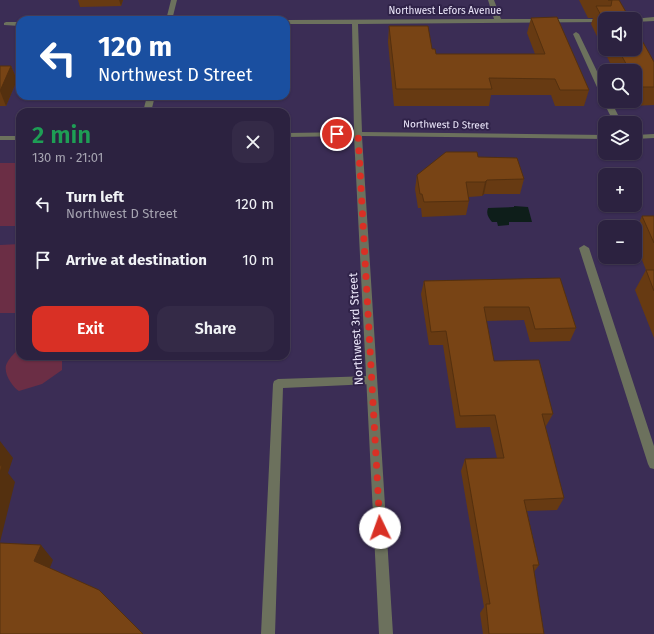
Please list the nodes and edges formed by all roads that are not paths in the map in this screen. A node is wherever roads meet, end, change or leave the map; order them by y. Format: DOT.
graph roads {
  1 [pos="174,0"];
  2 [pos="491,0"];
  3 [pos="170,16"];
  4 [pos="654,19"];
  5 [pos="498,20"];
  6 [pos="598,20"];
  7 [pos="642,20"];
  8 [pos="290,22"];
  9 [pos="355,22"];
  10 [pos="6,24"];
  11 [pos="16,24"];
  12 [pos="576,34"];
  13 [pos="598,81"];
  14 [pos="358,134"];
  15 [pos="290,135"];
  16 [pos="642,136"];
  17 [pos="654,136"];
  18 [pos="598,137"];
  19 [pos="0,138"];
  20 [pos="16,138"];
  21 [pos="584,248"];
  22 [pos="372,380"];
  23 [pos="654,464"];
  24 [pos="268,634"];
  25 [pos="386,634"];
  1 -- 3 [label="street"];
  2 -- 5 [label="street"];
  4 -- 7 [label="street"];
  5 -- 6 [label="street, Northwest Lefors Avenue"];
  5 -- 9 [label="street, Northwest Lefors Avenue"];
  8 -- 9 [label="street, Northwest Lefors Avenue"];
  9 -- 14 [label="street, Northwest 3rd Street"];
  10 -- 11 [label="street"];
  12 -- 13 [label="street"];
  14 -- 15 [label="street, Northwest D Street"];
  14 -- 18 [label="street, Northwest D Street"];
  14 -- 22 [label="street, Northwest 3rd Street"];
  16 -- 17 [label="street"];
  19 -- 20 [label="street"];
  21 -- 23 [label="street"];
  22 -- 24 [label="street"];
  22 -- 25 [label="street, Northwest 3rd Street"];
}
